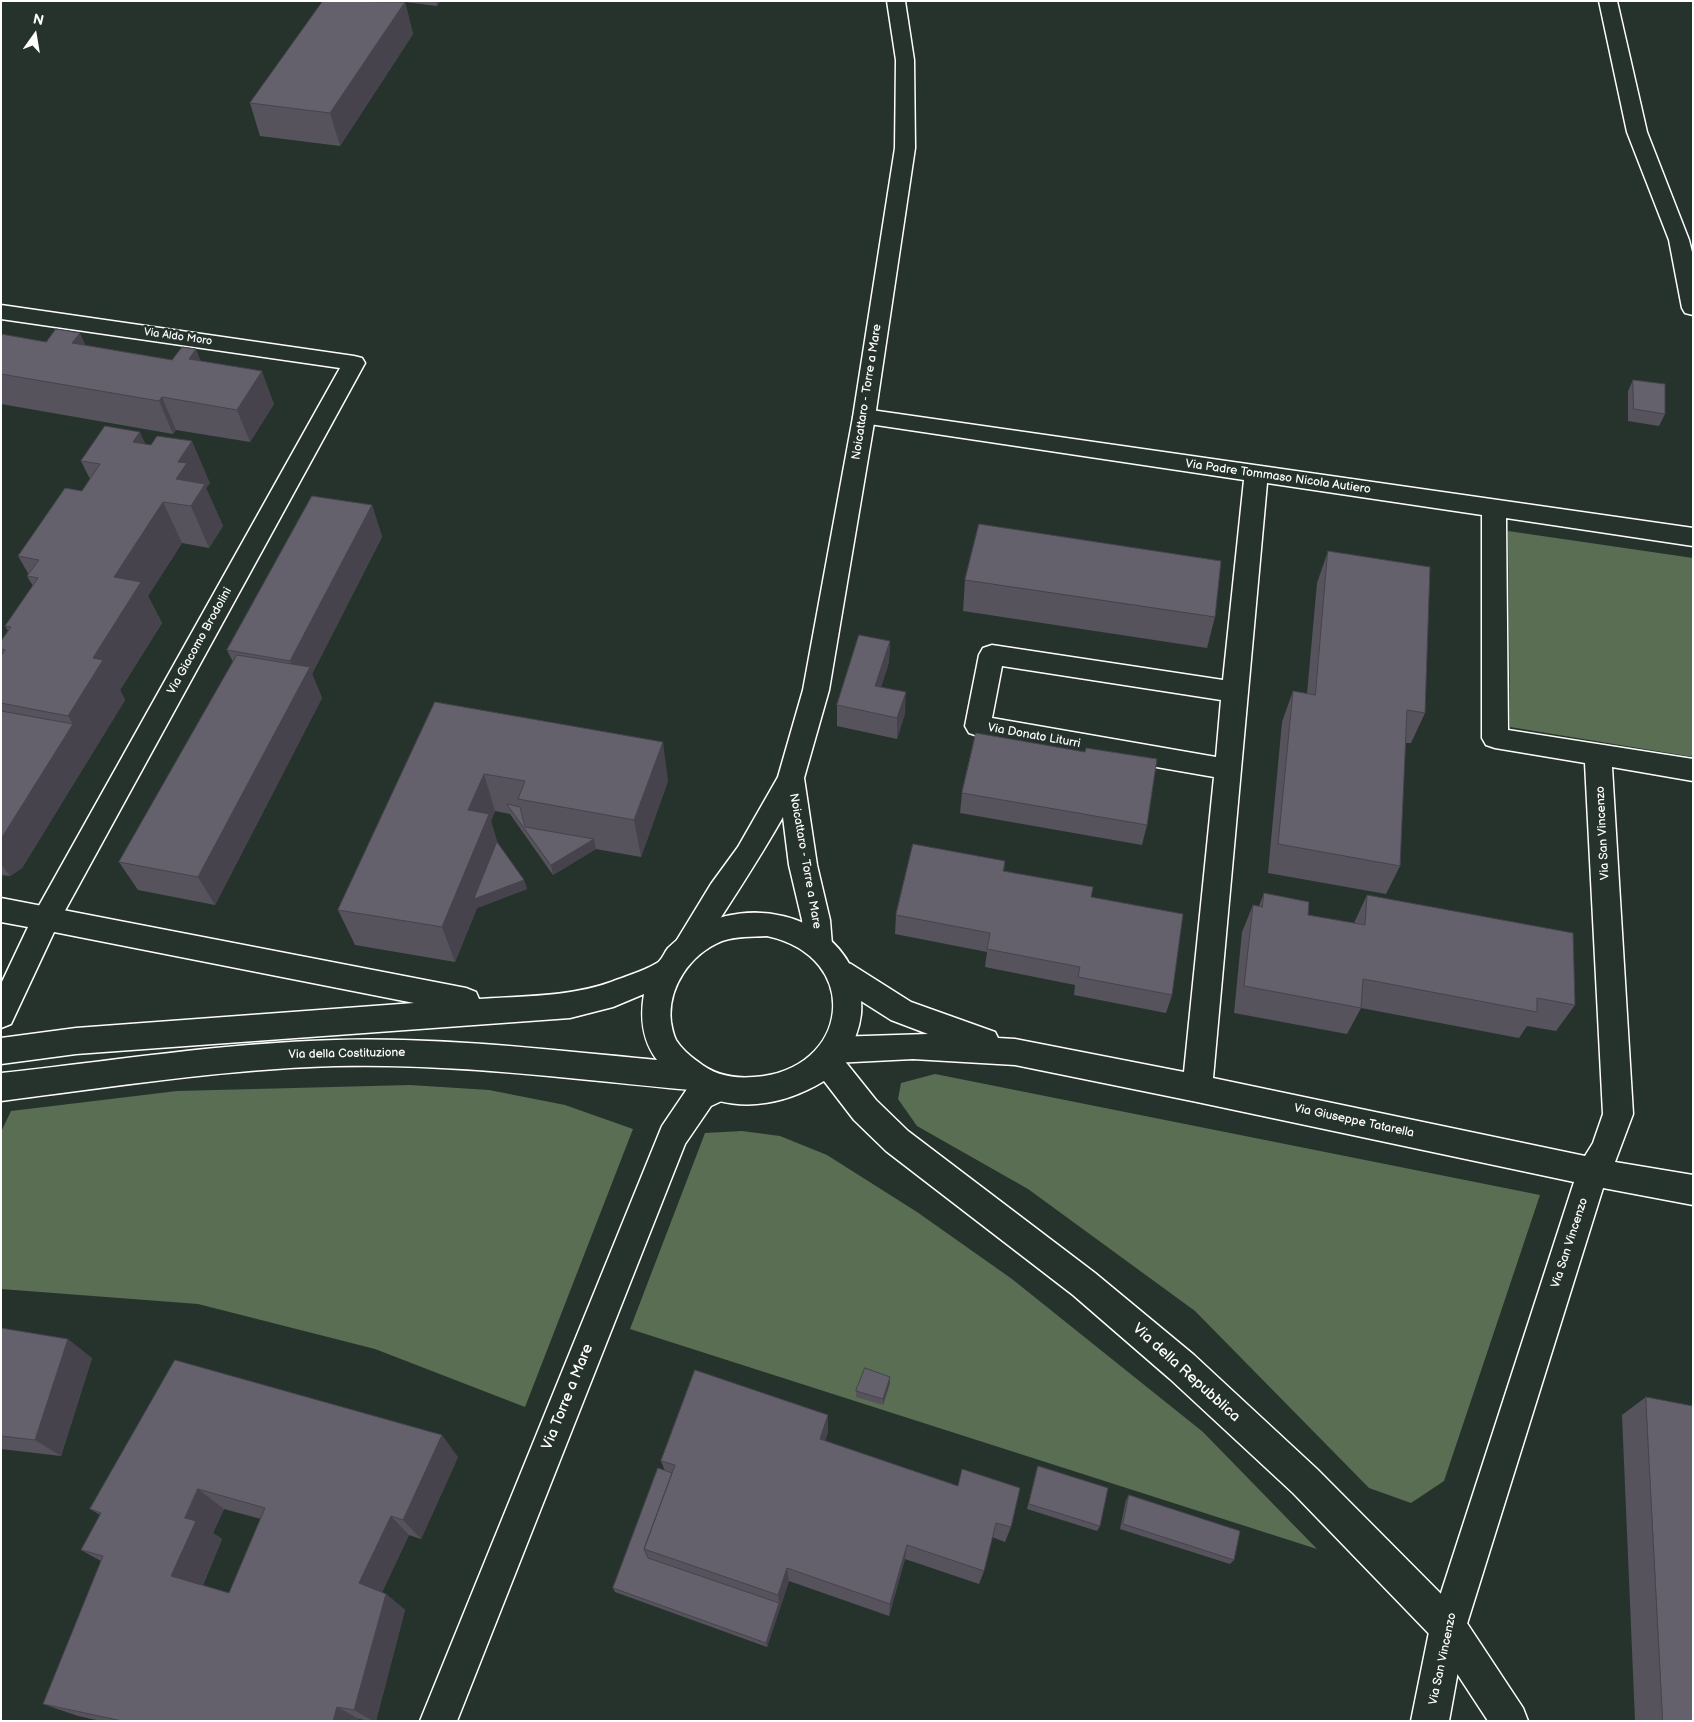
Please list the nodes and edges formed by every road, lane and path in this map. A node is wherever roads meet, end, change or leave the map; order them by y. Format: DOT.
graph roads {
  1 [pos="896,1"];
  2 [pos="1608,1"];
  3 [pos="1693,308"];
  4 [pos="1,312"];
  5 [pos="354,363"];
  6 [pos="864,417"];
  7 [pos="1256,474"];
  8 [pos="1494,508"];
  9 [pos="1693,537"];
  10 [pos="1235,692"];
  11 [pos="1598,754"];
  12 [pos="1227,769"];
  13 [pos="1693,770"];
  14 [pos="791,778"];
  15 [pos="1,910"];
  16 [pos="46,919"];
  17 [pos="818,945"];
  18 [pos="686,948"];
  19 [pos="666,972"];
  20 [pos="841,973"];
  21 [pos="512,1008"];
  22 [pos="2,1009"];
  23 [pos="1,1051"];
  24 [pos="1015,1052"];
  25 [pos="830,1055"];
  26 [pos="705,1082"];
  27 [pos="1,1087"];
  28 [pos="1197,1088"];
  29 [pos="1593,1172"];
  30 [pos="1693,1190"];
  31 [pos="1448,1627"];
  32 [pos="438,1721"];
  33 [pos="1430,1721"];
  34 [pos="1510,1721"];
  1 -- 6 [label="street, Noicattaro - Torre a Mare"];
  2 -- 3 [label="street"];
  4 -- 5 [label="street, Via Aldo Moro"];
  5 -- 16 [label="street, Via Giacomo Brodolini"];
  6 -- 7 [label="street, Via Padre Tommaso Nicola Autiero"];
  6 -- 14 [label="street, Noicattaro - Torre a Mare"];
  7 -- 8 [label="street, Via Padre Tommaso Nicola Autiero"];
  7 -- 10 [label="street"];
  8 -- 9 [label="street, Via Padre Tommaso Nicola Autiero"];
  8 -- 11 [label="street"];
  10 -- 12 [label="street"];
  10 -- 12 [label="street, Via Donato Liturri"];
  11 -- 13 [label="street"];
  11 -- 29 [label="street, Via San Vincenzo"];
  12 -- 28 [label="street"];
  14 -- 17 [label="street, Noicattaro - Torre a Mare"];
  14 -- 18 [label="street, Noicattaro - Torre a Mare"];
  15 -- 16 [label="street"];
  16 -- 21 [label="street"];
  16 -- 22 [label="street, Via Giacomo Brodolini"];
  17 -- 18 [label="street"];
  17 -- 20 [label="street"];
  18 -- 19 [label="street"];
  19 -- 21 [label="street"];
  19 -- 26 [label="street"];
  20 -- 24 [label="street, Via Giuseppe Tatarella"];
  20 -- 25 [label="street"];
  21 -- 23 [label="street"];
  24 -- 25 [label="street, Via Giuseppe Tatarella"];
  24 -- 28 [label="street, Via Giuseppe Tatarella"];
  25 -- 26 [label="street, Via della Costituzione"];
  25 -- 31 [label="street, Via della Repubblica"];
  26 -- 27 [label="street, Via della Costituzione"];
  26 -- 32 [label="street, Via Torre a Mare"];
  28 -- 29 [label="street, Via Giuseppe Tatarella"];
  29 -- 30 [label="street, Via Giuseppe Tatarella"];
  29 -- 31 [label="street, Via San Vincenzo"];
  31 -- 33 [label="street, Via San Vincenzo"];
  31 -- 34 [label="street, Via della Repubblica"];
}
